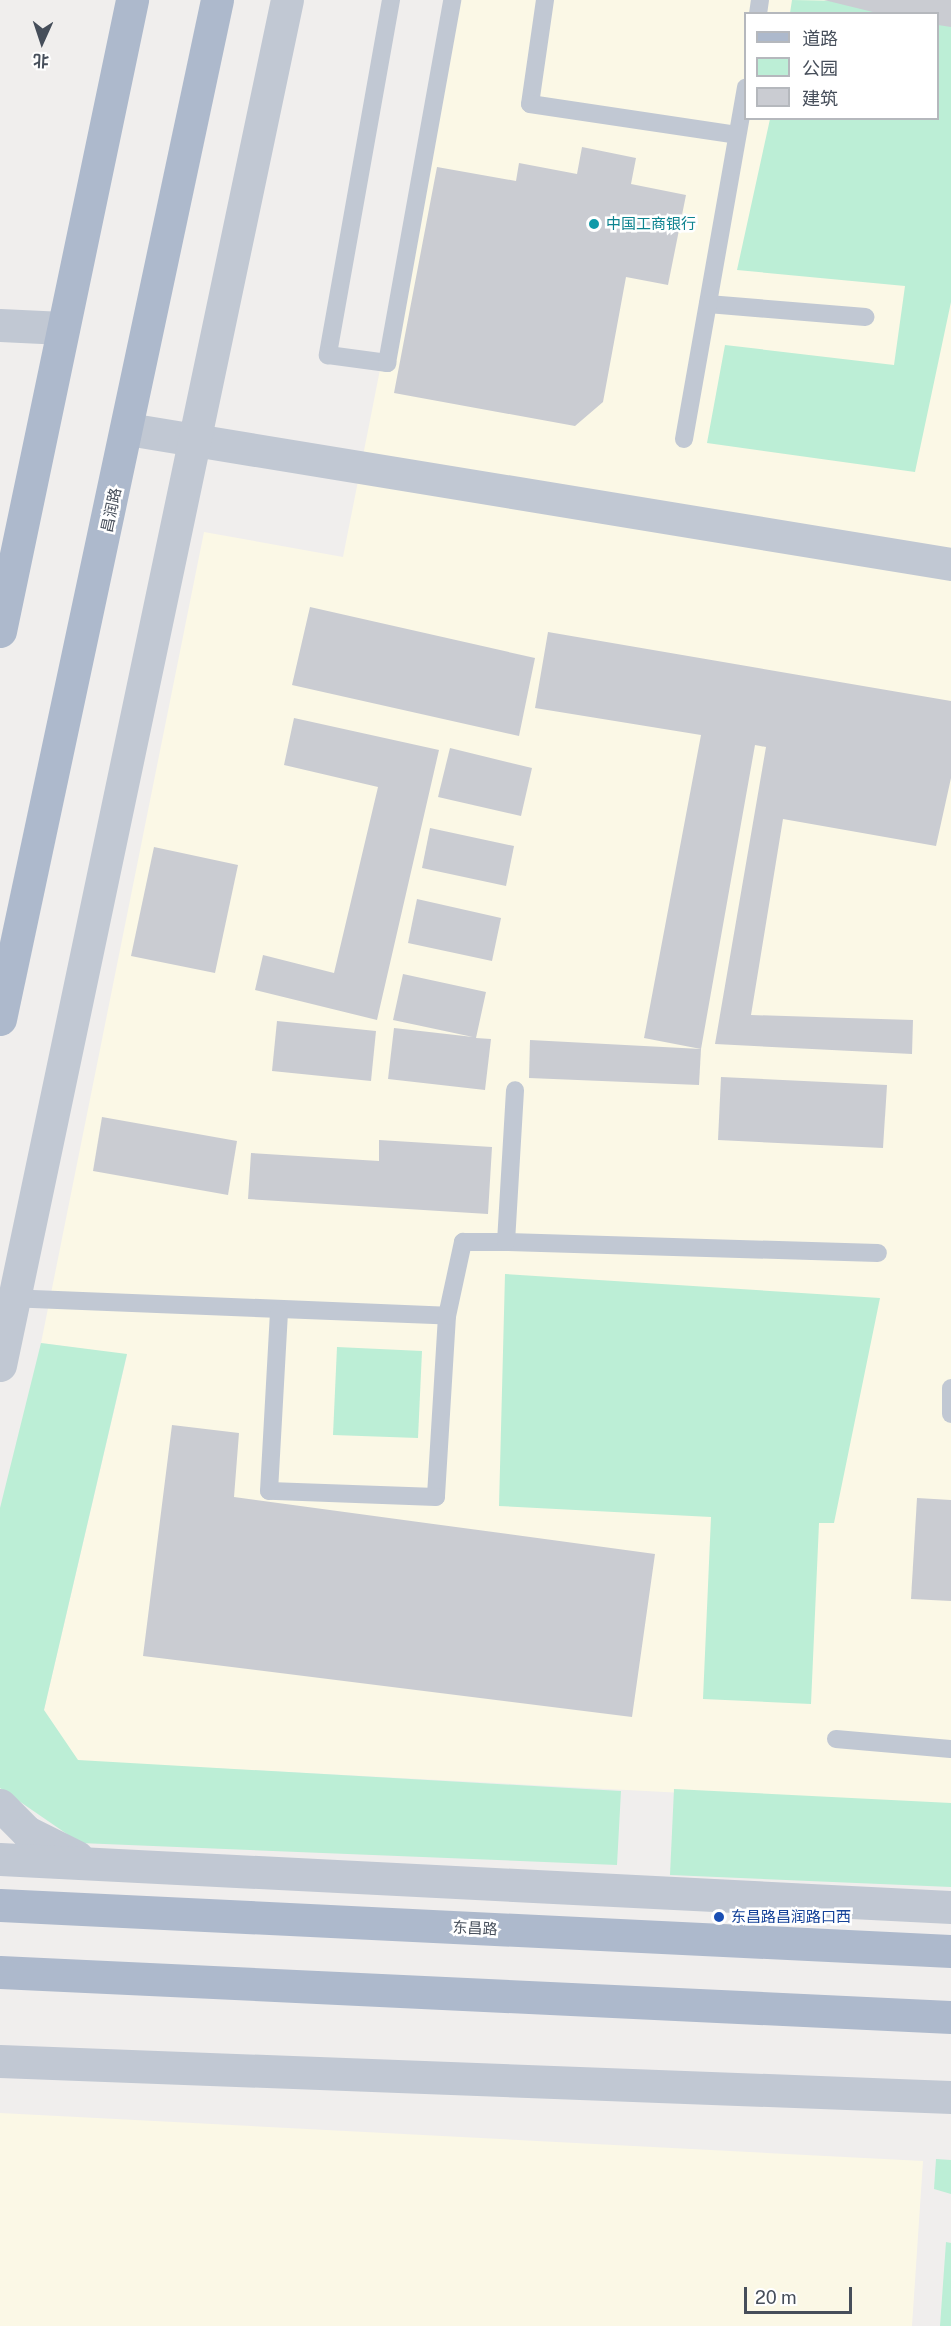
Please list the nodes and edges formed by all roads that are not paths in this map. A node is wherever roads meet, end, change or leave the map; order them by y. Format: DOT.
graph roads {
  1 [pos="132,0"];
  2 [pos="217,0"];
  3 [pos="287,0"];
  4 [pos="391,0"];
  5 [pos="452,0"];
  6 [pos="545,0"];
  7 [pos="744,98"];
  8 [pos="737,135"];
  9 [pos="708,304"];
  10 [pos="865,317"];
  11 [pos="0,325"];
  12 [pos="63,328"];
  13 [pos="128,429"];
  14 [pos="194,439"];
  15 [pos="684,439"];
  16 [pos="951,564"];
  17 [pos="0,632"];
  18 [pos="0,1019"];
  19 [pos="515,1090"];
  20 [pos="506,1242"];
  21 [pos="878,1253"];
  22 [pos="7,1298"];
  23 [pos="279,1313"];
  24 [pos="447,1316"];
  25 [pos="0,1365"];
  26 [pos="951,1389"];
  27 [pos="951,1414"];
  28 [pos="836,1739"];
  29 [pos="951,1749"];
  30 [pos="0,1805"];
  31 [pos="0,1859"];
  32 [pos="91,1864"];
  33 [pos="0,1905"];
  34 [pos="951,1907"];
  35 [pos="951,1950"];
  36 [pos="0,1972"];
  37 [pos="951,2017"];
  38 [pos="0,2061"];
  39 [pos="951,2097"];
  1 -- 12 [label="main road"];
  2 -- 13 [label="main road, 昌润路"];
  3 -- 14 [label="street"];
  4 -- 5 [label="lane"];
  6 -- 8 [label="lane"];
  7 -- 8 [label="lane"];
  8 -- 9 [label="lane"];
  9 -- 10 [label="lane"];
  9 -- 15 [label="lane"];
  11 -- 12 [label="street"];
  12 -- 17 [label="main road"];
  13 -- 14 [label="street"];
  13 -- 18 [label="main road, 昌润路"];
  14 -- 16 [label="street"];
  14 -- 22 [label="street"];
  19 -- 20 [label="lane"];
  20 -- 21 [label="lane"];
  20 -- 24 [label="lane"];
  22 -- 23 [label="lane"];
  22 -- 25 [label="street"];
  23 -- 24 [label="lane"];
  23 -- 24 [label="lane"];
  26 -- 27 [label="lane"];
  28 -- 29 [label="lane"];
  30 -- 32 [label="street"];
  31 -- 32 [label="street"];
  32 -- 34 [label="street"];
  33 -- 35 [label="main road, 东昌路"];
  36 -- 37 [label="main road"];
  38 -- 39 [label="street"];
}
